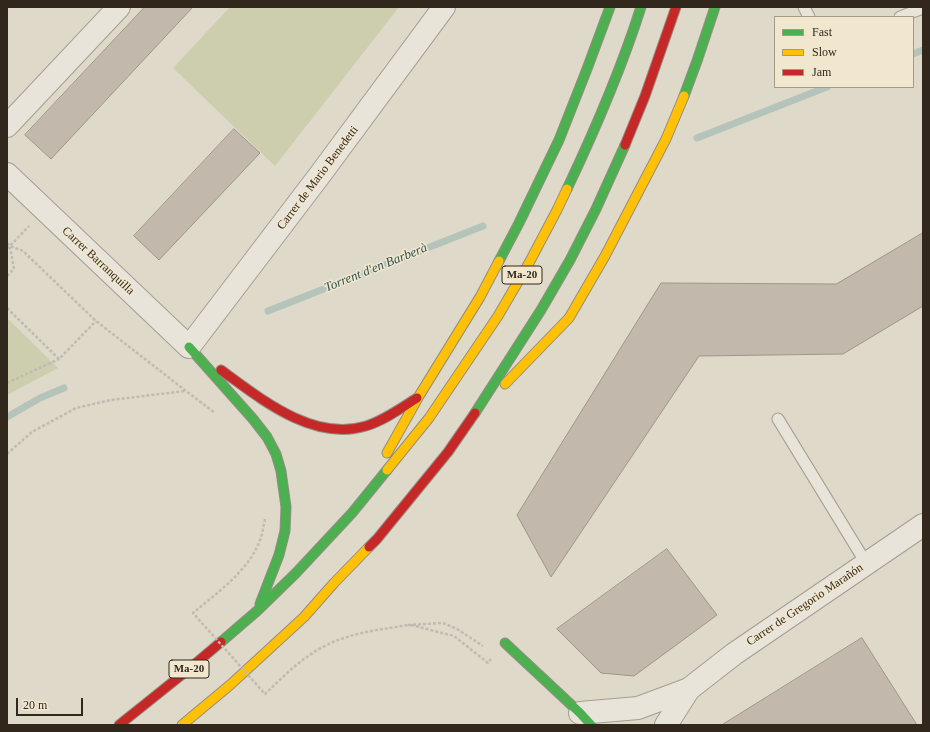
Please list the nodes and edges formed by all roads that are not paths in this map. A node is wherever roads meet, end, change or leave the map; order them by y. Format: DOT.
graph roads {
  1 [pos="119,7"];
  2 [pos="444,7"];
  3 [pos="610,7"];
  4 [pos="641,7"];
  5 [pos="676,7"];
  6 [pos="715,7"];
  7 [pos="804,7"];
  8 [pos="923,8"];
  9 [pos="808,16"];
  10 [pos="903,16"];
  11 [pos="7,126"];
  12 [pos="7,174"];
  13 [pos="190,347"];
  14 [pos="420,396"];
  15 [pos="472,417"];
  16 [pos="778,419"];
  17 [pos="352,513"];
  18 [pos="923,525"];
  19 [pos="866,563"];
  20 [pos="257,612"];
  21 [pos="505,643"];
  22 [pos="689,689"];
  23 [pos="586,719"];
  24 [pos="119,725"];
  25 [pos="182,725"];
  26 [pos="666,725"];
  1 -- 11 [label="street"];
  2 -- 13 [label="street, Carrer de Mario Benedetti"];
  3 -- 14 [label="main road"];
  4 -- 17 [label="main road, Ma-20"];
  5 -- 15 [label="main road, Ma-20"];
  6 -- 15 [label="main road"];
  7 -- 9 [label="lane"];
  8 -- 10 [label="lane"];
  12 -- 13 [label="street, Carrer Barranquilla"];
  13 -- 14 [label="main road"];
  13 -- 20 [label="main road"];
  14 -- 17 [label="main road"];
  15 -- 25 [label="main road, Ma-20"];
  16 -- 19 [label="lane"];
  17 -- 20 [label="main road, Ma-20"];
  18 -- 19 [label="street, Carrer de Gregorio Marañón"];
  19 -- 22 [label="street, Carrer de Gregorio Marañón"];
  20 -- 24 [label="main road, Ma-20"];
  21 -- 23 [label="main road"];
  22 -- 23 [label="street, Carrer de Gregorio Marañón"];
  22 -- 26 [label="street, Carrer de Gregorio Marañón"];
}
